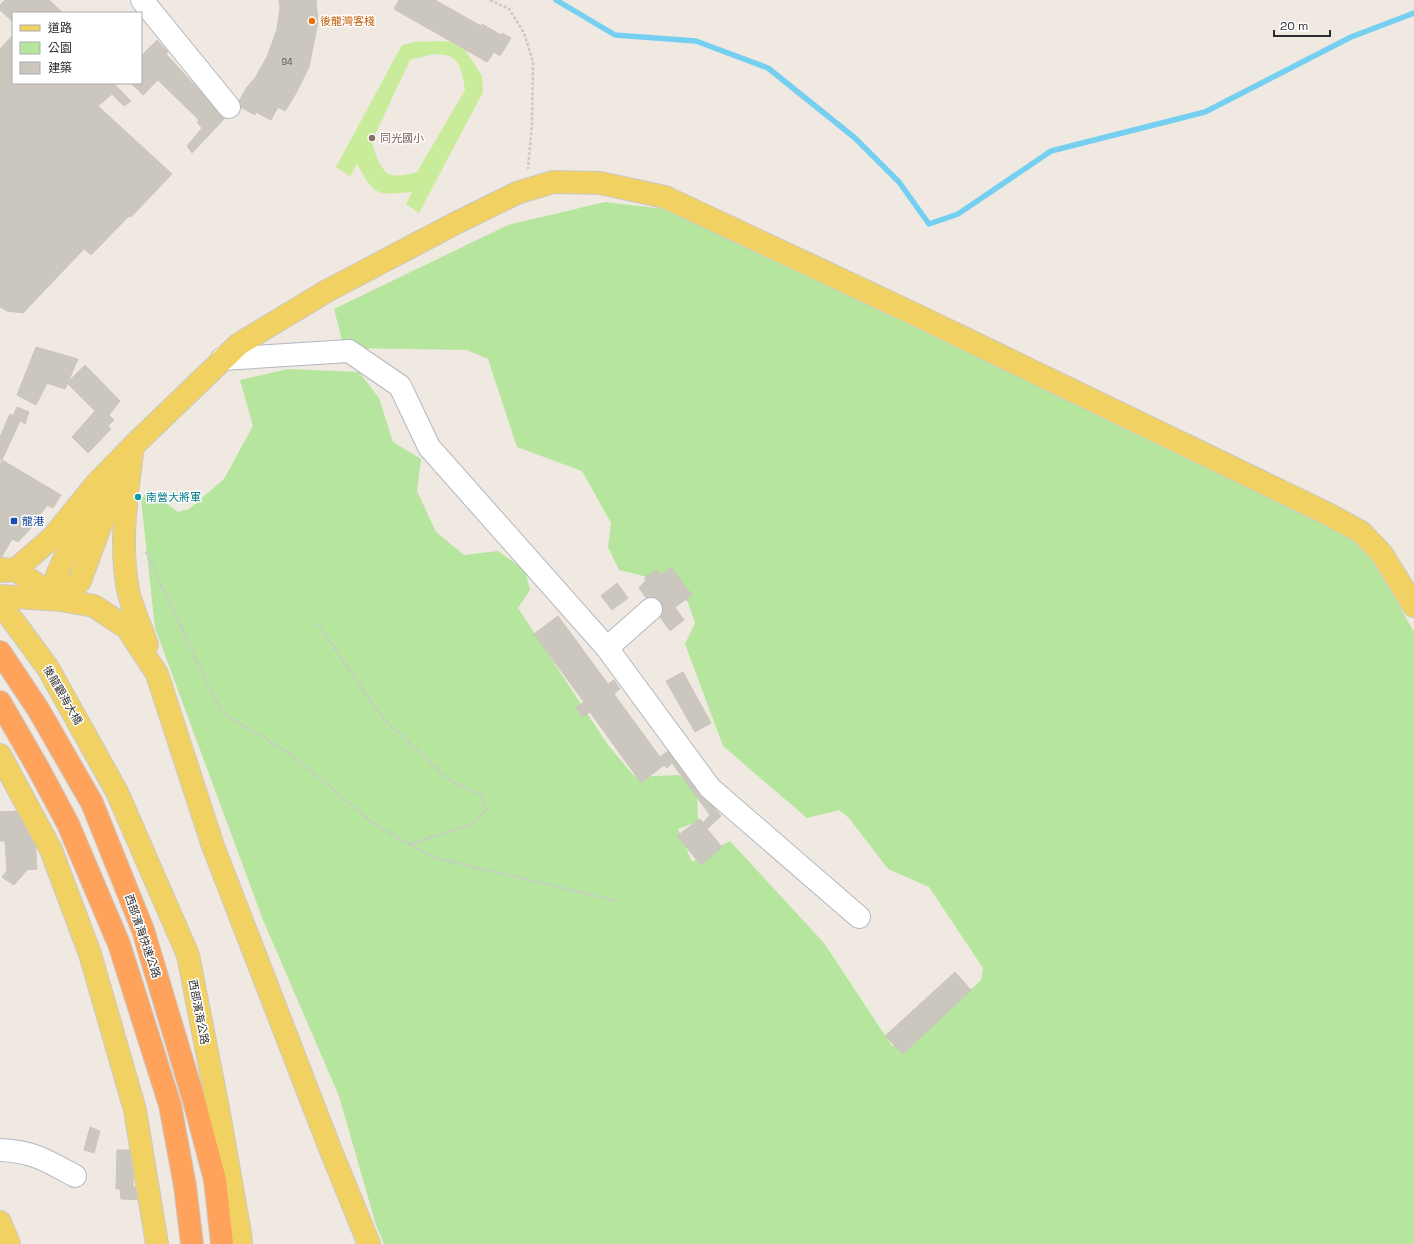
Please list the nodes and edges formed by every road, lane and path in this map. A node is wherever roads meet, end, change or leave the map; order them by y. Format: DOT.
graph roads {
  1 [pos="142,0"];
  2 [pos="490,0"];
  3 [pos="229,107"];
  4 [pos="517,193"];
  5 [pos="222,360"];
  6 [pos="133,446"];
  7 [pos="144,549"];
  8 [pos="5,570"];
  9 [pos="0,596"];
  10 [pos="61,600"];
  11 [pos="0,603"];
  12 [pos="1414,606"];
  13 [pos="651,609"];
  14 [pos="316,623"];
  15 [pos="607,648"];
  16 [pos="0,652"];
  17 [pos="157,674"];
  18 [pos="0,702"];
  19 [pos="0,755"];
  20 [pos="117,792"];
  21 [pos="410,844"];
  22 [pos="618,901"];
  23 [pos="859,917"];
  24 [pos="0,1150"];
  25 [pos="75,1176"];
  26 [pos="0,1222"];
  27 [pos="9,1244"];
  28 [pos="156,1244"];
  29 [pos="192,1244"];
  30 [pos="222,1244"];
  31 [pos="241,1244"];
  32 [pos="369,1244"];
  1 -- 3 [label="lane"];
  2 -- 4 [label="path"];
  4 -- 5 [label="main road"];
  4 -- 12 [label="main road"];
  5 -- 6 [label="main road"];
  5 -- 15 [label="lane"];
  6 -- 8 [label="main road"];
  6 -- 10 [label="main road"];
  6 -- 17 [label="main road"];
  7 -- 21 [label="path"];
  8 -- 10 [label="main road"];
  9 -- 10 [label="main road"];
  10 -- 17 [label="main road"];
  11 -- 20 [label="main road, 後龍觀海大橋"];
  13 -- 15 [label="lane"];
  14 -- 21 [label="path"];
  15 -- 23 [label="lane"];
  16 -- 30 [label="highway, 西部濱海快速公路"];
  17 -- 32 [label="main road"];
  18 -- 29 [label="highway"];
  19 -- 28 [label="main road"];
  20 -- 31 [label="main road, 西部濱海公路"];
  21 -- 22 [label="path"];
  24 -- 25 [label="lane"];
  26 -- 27 [label="main road"];
}
